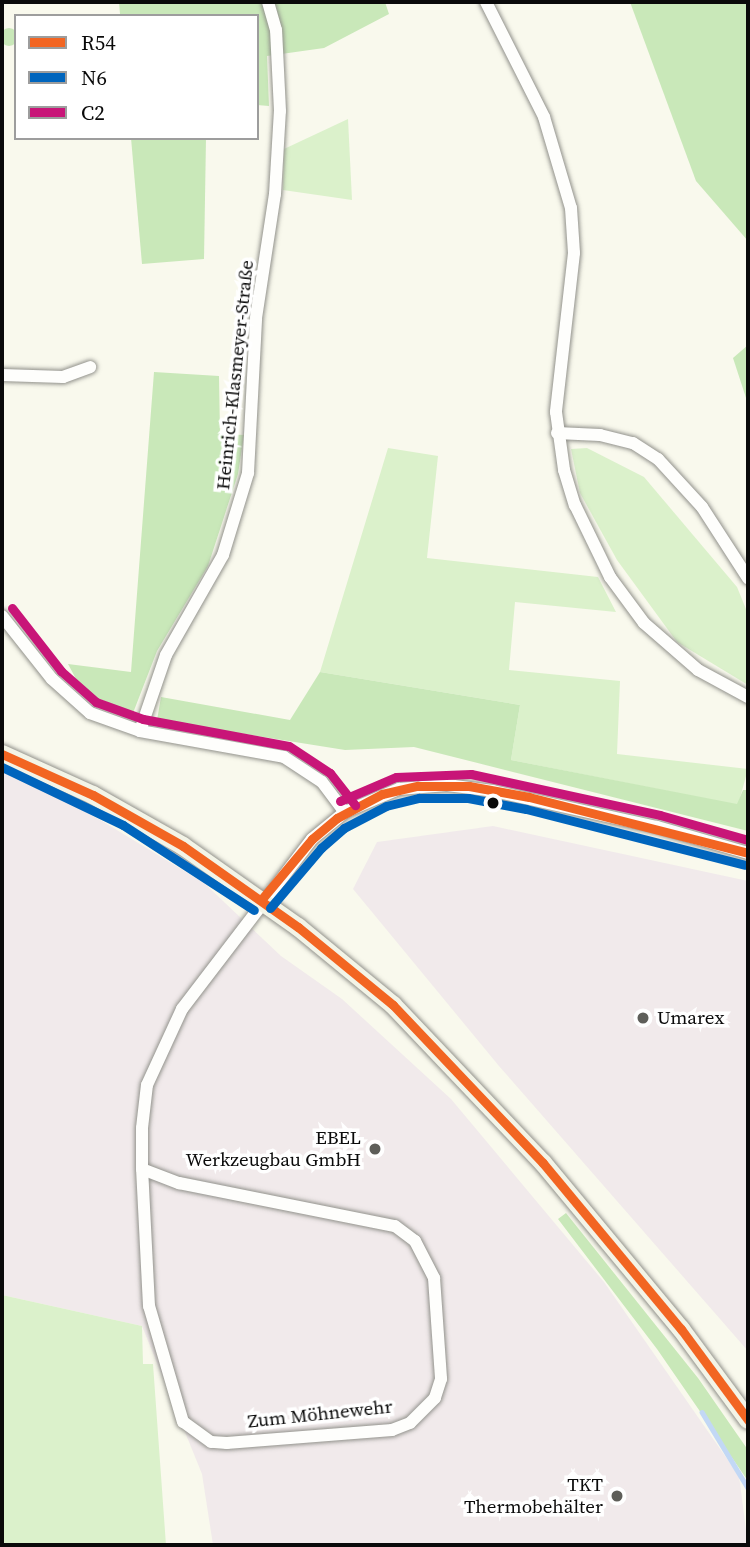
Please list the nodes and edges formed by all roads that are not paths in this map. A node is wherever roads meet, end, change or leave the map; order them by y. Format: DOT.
graph roads {
  1 [pos="268,2"];
  2 [pos="486,2"];
  3 [pos="90,367"];
  4 [pos="2,374"];
  5 [pos="557,433"];
  6 [pos="748,578"];
  7 [pos="2,616"];
  8 [pos="748,697"];
  9 [pos="140,731"];
  10 [pos="2,754"];
  11 [pos="345,812"];
  12 [pos="748,853"];
  13 [pos="261,900"];
  14 [pos="142,1169"];
  15 [pos="748,1420"];
  1 -- 9 [label="street, Heinrich-Klasmeyer-Straße"];
  2 -- 5 [label="street"];
  3 -- 4 [label="street"];
  5 -- 6 [label="street"];
  5 -- 8 [label="street"];
  7 -- 9 [label="street"];
  9 -- 11 [label="street"];
  10 -- 13 [label="main road"];
  11 -- 12 [label="street, Zum Möhnewehr"];
  11 -- 13 [label="street, Zum Möhnewehr"];
  13 -- 14 [label="street, Zum Möhnewehr"];
  13 -- 15 [label="main road"];
  14 -- 14 [label="street, Zum Möhnewehr"];
}
